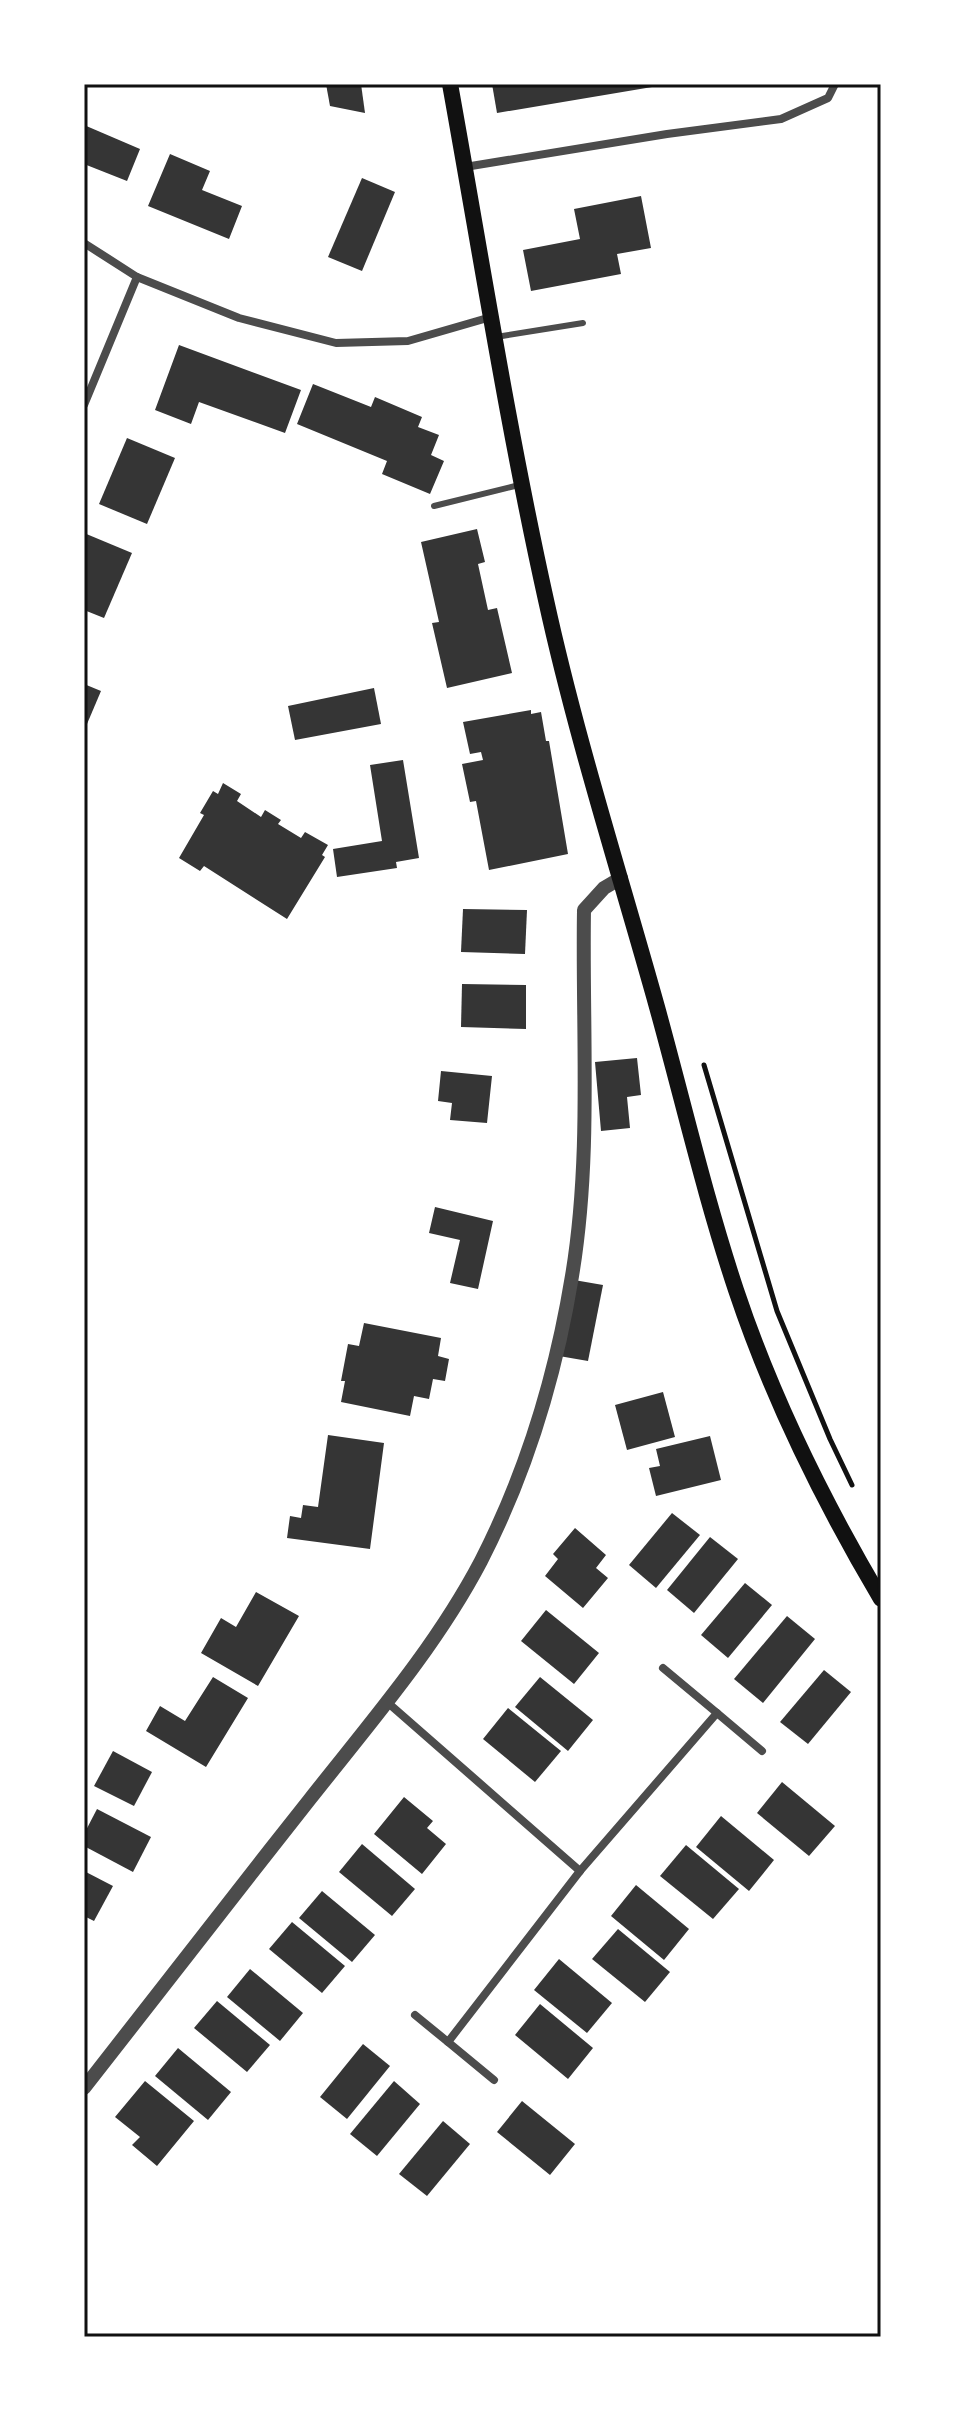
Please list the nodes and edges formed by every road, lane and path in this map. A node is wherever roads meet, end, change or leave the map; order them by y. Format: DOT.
graph roads {
  1 [pos="450,84"];
  2 [pos="835,84"];
  3 [pos="465,167"];
  4 [pos="84,243"];
  5 [pos="137,277"];
  6 [pos="491,317"];
  7 [pos="583,323"];
  8 [pos="494,337"];
  9 [pos="84,405"];
  10 [pos="523,485"];
  11 [pos="434,506"];
  12 [pos="621,878"];
  13 [pos="700,1052"];
  14 [pos="855,1492"];
  15 [pos="881,1599"];
  16 [pos="663,1668"];
  17 [pos="387,1702"];
  18 [pos="717,1713"];
  19 [pos="762,1751"];
  20 [pos="580,1871"];
  21 [pos="415,2015"];
  22 [pos="448,2042"];
  23 [pos="494,2080"];
  24 [pos="84,2088"];
  1 -- 3 [label="main road"];
  2 -- 3 [label="street"];
  3 -- 6 [label="main road"];
  4 -- 5 [label="street"];
  5 -- 6 [label="street"];
  5 -- 9 [label="street"];
  6 -- 8 [label="main road"];
  7 -- 8 [label="lane"];
  8 -- 10 [label="main road"];
  10 -- 11 [label="lane"];
  10 -- 12 [label="main road"];
  12 -- 15 [label="main road"];
  12 -- 17 [label="street"];
  13 -- 14 [label="path"];
  16 -- 18 [label="street"];
  17 -- 20 [label="street"];
  17 -- 24 [label="street"];
  18 -- 19 [label="street"];
  18 -- 20 [label="street"];
  20 -- 22 [label="street"];
  21 -- 22 [label="street"];
  22 -- 23 [label="street"];
}
